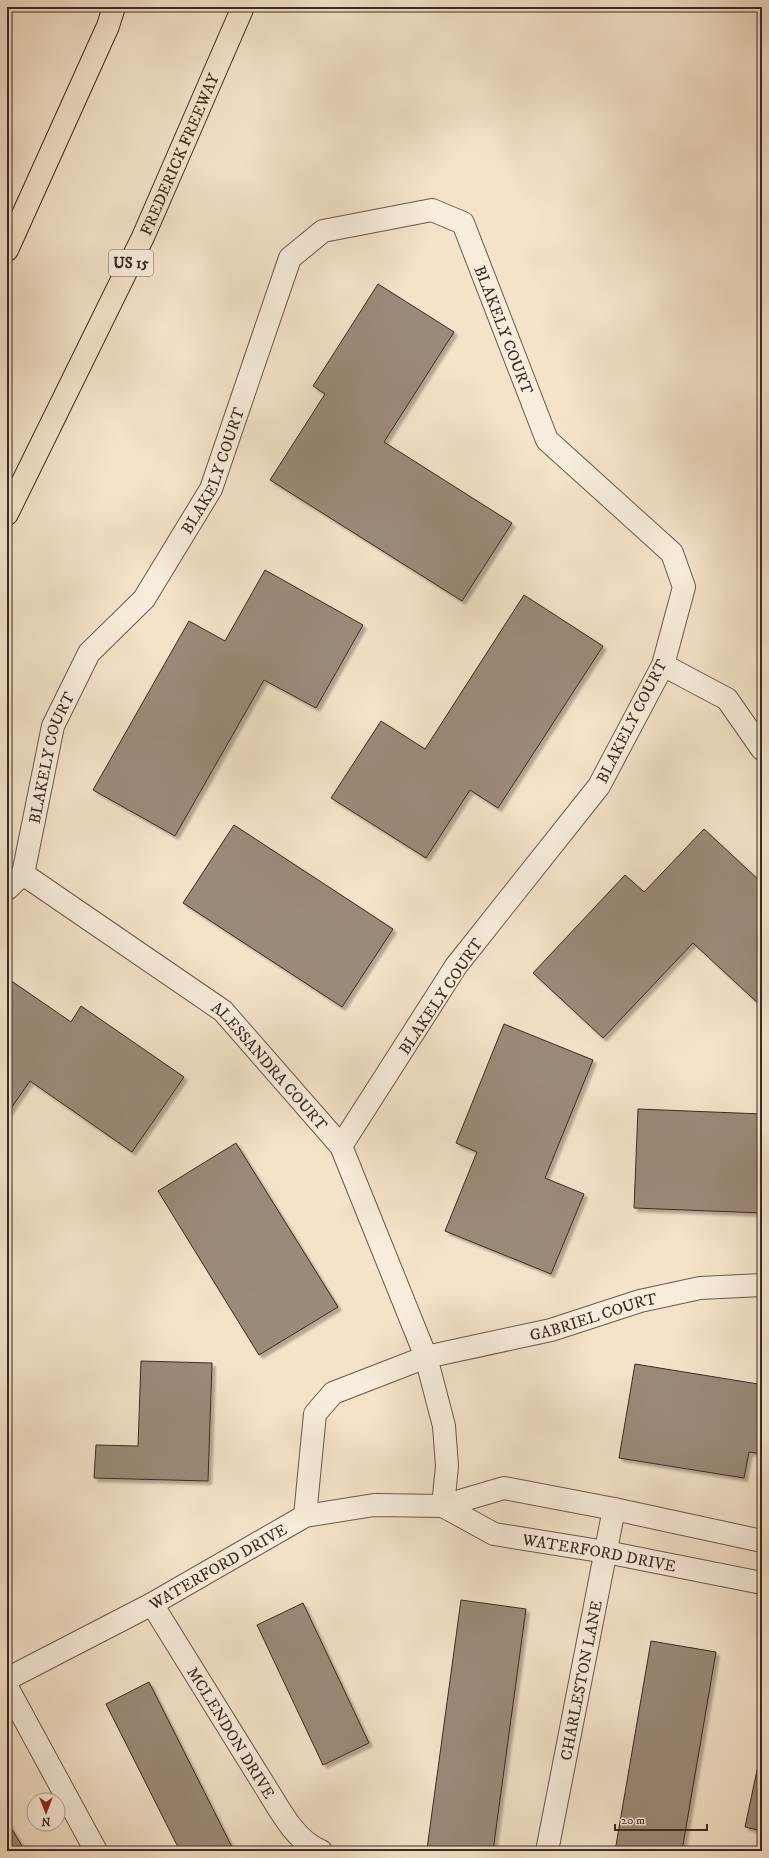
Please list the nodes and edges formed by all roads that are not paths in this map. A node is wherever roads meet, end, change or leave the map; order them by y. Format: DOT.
graph roads {
  1 [pos="242,7"];
  2 [pos="111,13"];
  3 [pos="7,250"];
  4 [pos="7,514"];
  5 [pos="663,665"];
  6 [pos="762,749"];
  7 [pos="22,874"];
  8 [pos="7,889"];
  9 [pos="341,1146"];
  10 [pos="762,1284"];
  11 [pos="426,1357"];
  12 [pos="443,1506"];
  13 [pos="614,1508"];
  14 [pos="305,1516"];
  15 [pos="762,1541"];
  16 [pos="606,1552"];
  17 [pos="762,1583"];
  18 [pos="152,1604"];
  19 [pos="7,1679"];
  20 [pos="7,1687"];
  21 [pos="96,1851"];
  22 [pos="321,1851"];
  23 [pos="547,1851"];
  1 -- 4 [label="highway, FREDERICK FREEWAY / US 15"];
  2 -- 3 [label="highway"];
  5 -- 6 [label="street"];
  5 -- 7 [label="street, BLAKELY COURT"];
  5 -- 9 [label="street, BLAKELY COURT"];
  7 -- 8 [label="street"];
  7 -- 9 [label="street, ALESSANDRA COURT"];
  9 -- 11 [label="street, ALESSANDRA COURT"];
  10 -- 11 [label="street, GABRIEL COURT"];
  11 -- 12 [label="street, ALESSANDRA COURT"];
  11 -- 14 [label="street"];
  12 -- 13 [label="street, WATERFORD DRIVE"];
  12 -- 14 [label="street, WATERFORD DRIVE"];
  12 -- 16 [label="street, WATERFORD DRIVE"];
  13 -- 15 [label="street, WATERFORD DRIVE"];
  13 -- 16 [label="street, CHARLESTON LANE"];
  14 -- 18 [label="street, WATERFORD DRIVE"];
  16 -- 17 [label="street, WATERFORD DRIVE"];
  16 -- 23 [label="street, CHARLESTON LANE"];
  18 -- 19 [label="street, WATERFORD DRIVE"];
  18 -- 22 [label="street, MCLENDON DRIVE"];
  20 -- 21 [label="street"];
}
